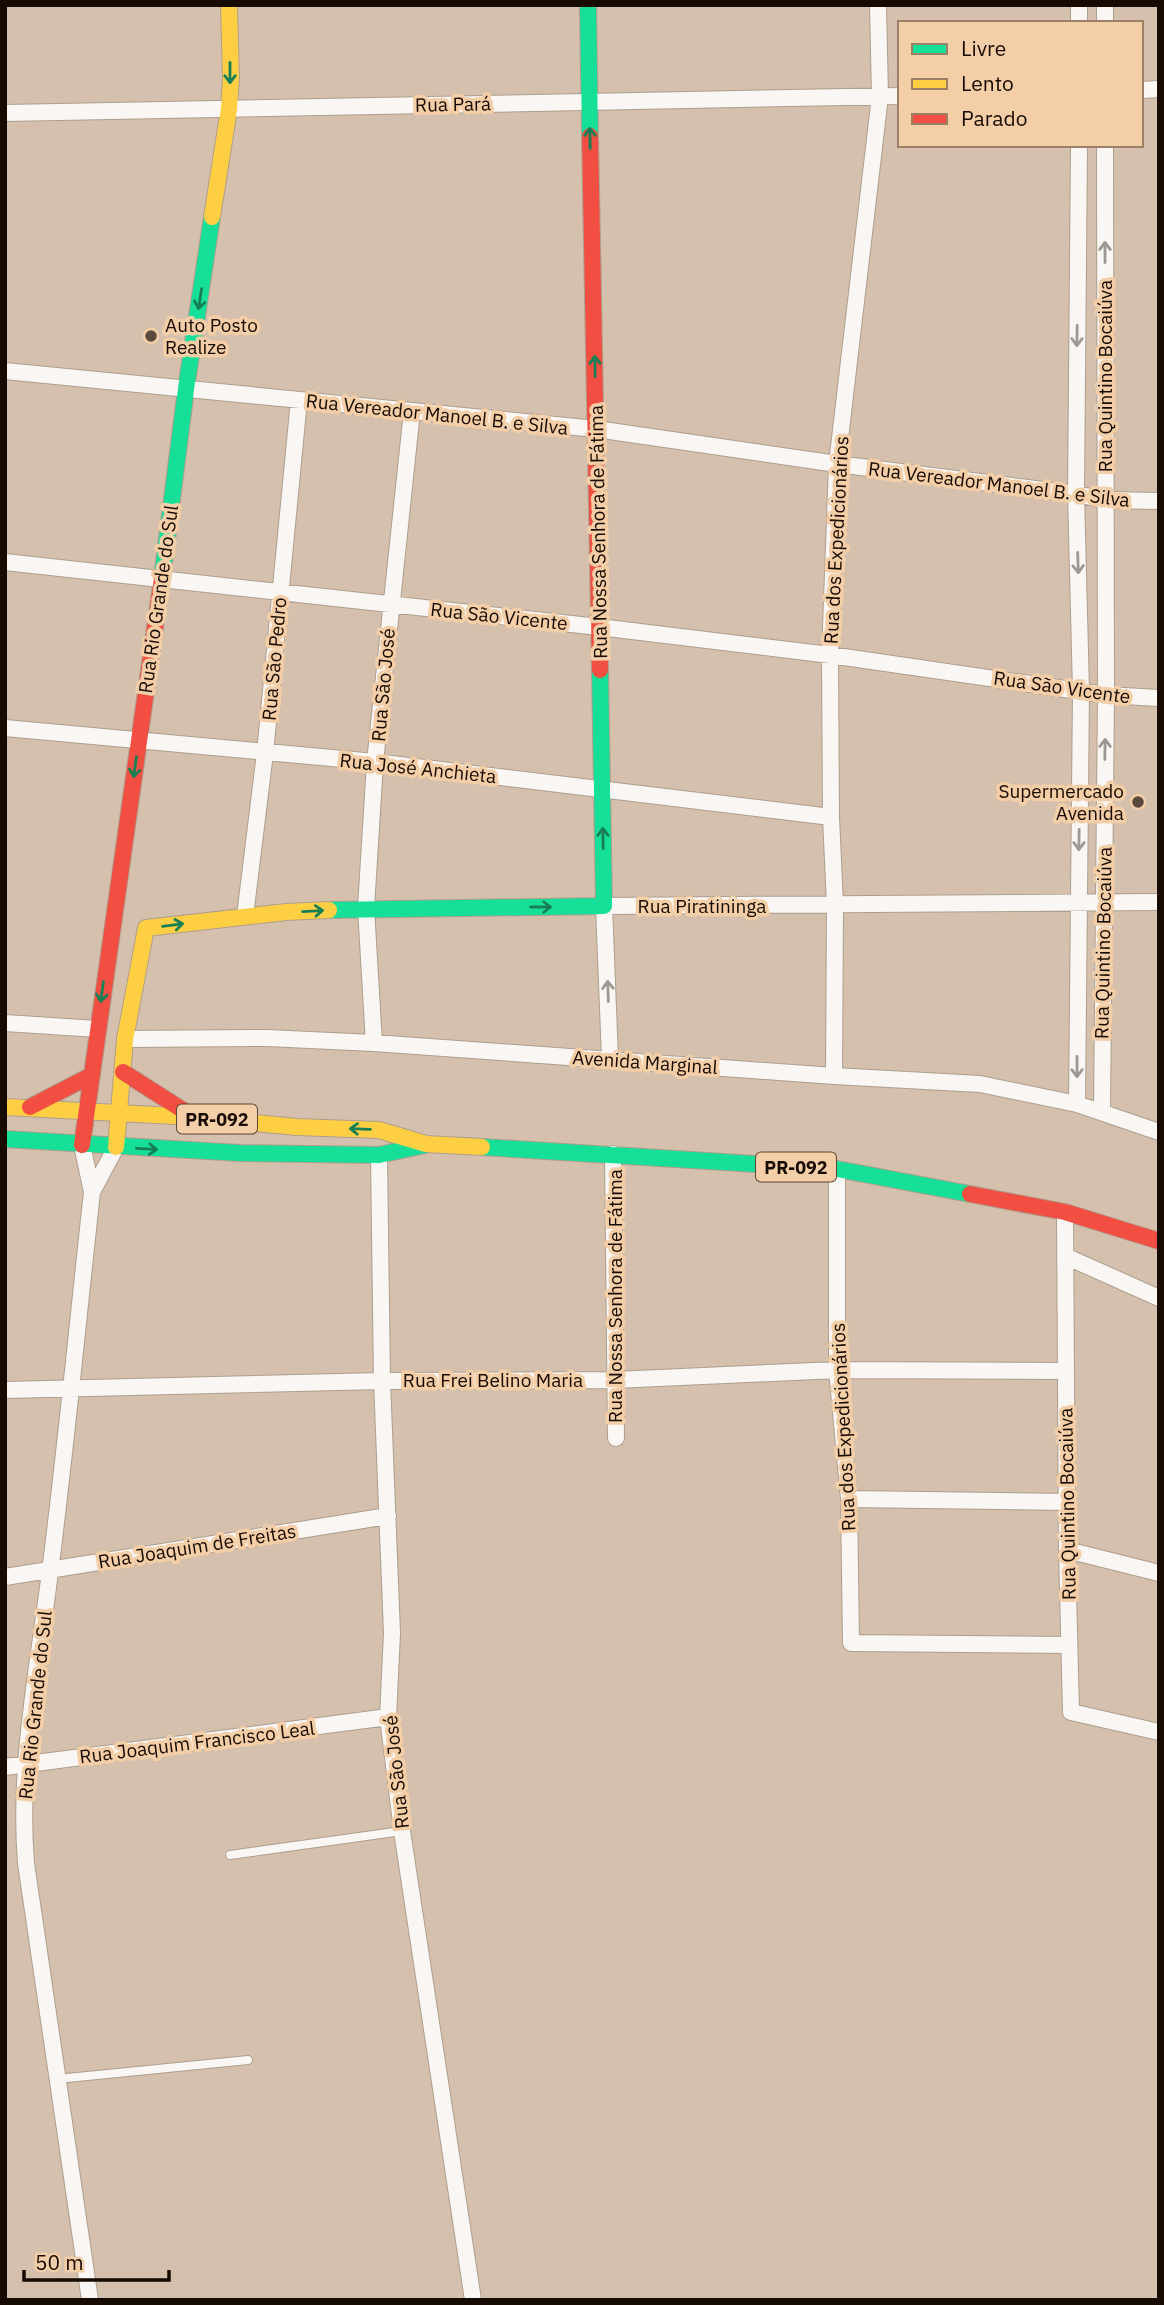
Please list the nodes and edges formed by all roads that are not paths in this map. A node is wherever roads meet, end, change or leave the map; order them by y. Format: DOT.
graph roads {
  1 [pos="229,5"];
  2 [pos="588,5"];
  3 [pos="878,5"];
  4 [pos="880,96"];
  5 [pos="898,96"];
  6 [pos="590,102"];
  7 [pos="229,109"];
  8 [pos="5,113"];
  9 [pos="1079,147"];
  10 [pos="1105,147"];
  11 [pos="5,370"];
  12 [pos="186,389"];
  13 [pos="299,400"];
  14 [pos="412,411"];
  15 [pos="596,429"];
  16 [pos="837,464"];
  17 [pos="1076,494"];
  18 [pos="1105,500"];
  19 [pos="1159,501"];
  20 [pos="5,562"];
  21 [pos="162,579"];
  22 [pos="279,592"];
  23 [pos="390,604"];
  24 [pos="600,627"];
  25 [pos="830,655"];
  26 [pos="1082,691"];
  27 [pos="1106,695"];
  28 [pos="1159,698"];
  29 [pos="5,728"];
  30 [pos="139,739"];
  31 [pos="265,753"];
  32 [pos="375,762"];
  33 [pos="603,789"];
  34 [pos="831,817"];
  35 [pos="1079,902"];
  36 [pos="1159,902"];
  37 [pos="1103,903"];
  38 [pos="835,905"];
  39 [pos="604,906"];
  40 [pos="366,908"];
  41 [pos="245,916"];
  42 [pos="5,1023"];
  43 [pos="97,1029"];
  44 [pos="125,1039"];
  45 [pos="374,1043"];
  46 [pos="610,1059"];
  47 [pos="123,1072"];
  48 [pos="92,1075"];
  49 [pos="834,1076"];
  50 [pos="1077,1104"];
  51 [pos="5,1107"];
  52 [pos="29,1107"];
  53 [pos="86,1111"];
  54 [pos="1102,1111"];
  55 [pos="119,1114"];
  56 [pos="193,1117"];
  57 [pos="1159,1132"];
  58 [pos="5,1139"];
  59 [pos="82,1144"];
  60 [pos="426,1144"];
  61 [pos="116,1147"];
  62 [pos="614,1154"];
  63 [pos="379,1155"];
  64 [pos="837,1169"];
  65 [pos="92,1192"];
  66 [pos="1065,1212"];
  67 [pos="1159,1241"];
  68 [pos="1065,1256"];
  69 [pos="1159,1298"];
  70 [pos="837,1370"];
  71 [pos="1065,1371"];
  72 [pos="615,1380"];
  73 [pos="382,1381"];
  74 [pos="71,1389"];
  75 [pos="5,1390"];
  76 [pos="616,1438"];
  77 [pos="849,1499"];
  78 [pos="1068,1502"];
  79 [pos="388,1516"];
  80 [pos="1067,1550"];
  81 [pos="51,1569"];
  82 [pos="1159,1573"];
  83 [pos="5,1577"];
  84 [pos="1068,1645"];
  85 [pos="388,1717"];
  86 [pos="1159,1732"];
  87 [pos="25,1764"];
  88 [pos="5,1767"];
  89 [pos="402,1830"];
  90 [pos="230,1855"];
  91 [pos="248,2060"];
  92 [pos="57,2079"];
  93 [pos="90,2300"];
  94 [pos="473,2300"];
  1 -- 7 [label="street, Rua Rio Grande do Sul, one-way"];
  2 -- 6 [label="street, Rua Nossa Senhora de Fátima"];
  3 -- 4 [label="street, Rua dos Expedicionários"];
  4 -- 5 [label="street, Rua Pará"];
  4 -- 6 [label="street, Rua Pará"];
  4 -- 16 [label="street, Rua dos Expedicionários"];
  6 -- 7 [label="street, Rua Pará"];
  15 -- 6 [label="street, Rua Nossa Senhora de Fátima, one-way"];
  7 -- 8 [label="street, Rua Pará"];
  7 -- 12 [label="street, Rua Rio Grande do Sul, one-way"];
  9 -- 17 [label="street, Rua Quintino Bocaiúva, one-way"];
  18 -- 10 [label="street, Rua Quintino Bocaiúva, one-way"];
  11 -- 12 [label="street, Rua Vereador Manoel B. e Silva"];
  12 -- 13 [label="street, Rua Vereador Manoel B. e Silva"];
  12 -- 21 [label="street, Rua Rio Grande do Sul"];
  13 -- 14 [label="street, Rua Vereador Manoel B. e Silva"];
  13 -- 22 [label="street, Rua São Pedro"];
  14 -- 15 [label="street, Rua Vereador Manoel B. e Silva"];
  14 -- 23 [label="street, Rua São José"];
  15 -- 16 [label="street, Rua Vereador Manoel B. e Silva"];
  15 -- 24 [label="street, Rua Nossa Senhora de Fátima"];
  16 -- 17 [label="street, Rua Vereador Manoel B. e Silva"];
  16 -- 25 [label="street, Rua dos Expedicionários"];
  17 -- 18 [label="street, Rua Vereador Manoel B. e Silva"];
  17 -- 26 [label="street, Rua Quintino Bocaiúva, one-way"];
  18 -- 19 [label="street, Rua Vereador Manoel B. e Silva"];
  18 -- 27 [label="street, Rua Quintino Bocaiúva"];
  20 -- 21 [label="street, Rua São Vicente"];
  21 -- 22 [label="street, Rua São Vicente"];
  21 -- 30 [label="street, Rua Rio Grande do Sul"];
  22 -- 23 [label="street, Rua São Vicente"];
  22 -- 31 [label="street, Rua São Pedro"];
  23 -- 24 [label="street, Rua São Vicente"];
  23 -- 32 [label="street, Rua São José"];
  24 -- 25 [label="street, Rua São Vicente"];
  24 -- 33 [label="street, Rua Nossa Senhora de Fátima"];
  25 -- 26 [label="street, Rua São Vicente"];
  25 -- 34 [label="street, Rua dos Expedicionários"];
  26 -- 27 [label="street, Rua São Vicente"];
  26 -- 35 [label="street, Rua Quintino Bocaiúva, one-way"];
  27 -- 28 [label="street, Rua São Vicente"];
  37 -- 27 [label="street, Rua Quintino Bocaiúva, one-way"];
  29 -- 30 [label="street, Rua José Anchieta"];
  30 -- 31 [label="street, Rua José Anchieta"];
  30 -- 43 [label="street, Rua Rio Grande do Sul, one-way"];
  31 -- 32 [label="street, Rua José Anchieta"];
  31 -- 41 [label="street, Rua São Pedro"];
  32 -- 33 [label="street, Rua José Anchieta"];
  32 -- 40 [label="street, Rua São José"];
  33 -- 34 [label="street, Rua José Anchieta"];
  39 -- 33 [label="street, Rua Nossa Senhora de Fátima, one-way"];
  34 -- 38 [label="street, Rua dos Expedicionários"];
  35 -- 37 [label="street, Rua Piratininga"];
  35 -- 38 [label="street, Rua Piratininga"];
  35 -- 50 [label="street, Rua Quintino Bocaiúva, one-way"];
  36 -- 37 [label="street, Rua Piratininga"];
  37 -- 54 [label="street, Rua Quintino Bocaiúva"];
  38 -- 39 [label="street, Rua Piratininga"];
  38 -- 49 [label="street, Rua dos Expedicionários"];
  40 -- 39 [label="street, Rua Piratininga, one-way"];
  46 -- 39 [label="street, Rua Nossa Senhora de Fátima, one-way"];
  41 -- 40 [label="street, Rua Piratininga, one-way"];
  40 -- 45 [label="street, Rua São José"];
  44 -- 41 [label="street, Rua Piratininga, one-way"];
  42 -- 43 [label="street"];
  43 -- 48 [label="street, Rua Rio Grande do Sul"];
  44 -- 45 [label="street, Avenida Marginal"];
  44 -- 47 [label="street"];
  45 -- 46 [label="street, Avenida Marginal"];
  46 -- 49 [label="street, Avenida Marginal"];
  47 -- 55 [label="street"];
  47 -- 56 [label="street"];
  48 -- 52 [label="street"];
  48 -- 53 [label="street, Rua Rio Grande do Sul"];
  49 -- 50 [label="street, Avenida Marginal"];
  50 -- 54 [label="street, Avenida Marginal"];
  51 -- 52 [label="street, PR-092"];
  52 -- 53 [label="street, PR-092"];
  53 -- 55 [label="street, PR-092"];
  53 -- 59 [label="street, Rua Rio Grande do Sul"];
  54 -- 57 [label="street, Avenida Marginal"];
  55 -- 56 [label="street, PR-092"];
  55 -- 61 [label="street"];
  60 -- 56 [label="street, PR-092, one-way"];
  58 -- 59 [label="street, PR-092"];
  59 -- 61 [label="street, PR-092"];
  59 -- 65 [label="street, Rua Rio Grande do Sul"];
  60 -- 62 [label="street, PR-092"];
  60 -- 63 [label="street, PR-092"];
  61 -- 63 [label="street, PR-092, one-way"];
  61 -- 65 [label="street, Rua Rio Grande do Sul"];
  62 -- 64 [label="street, PR-092"];
  62 -- 72 [label="street, Rua Nossa Senhora de Fátima"];
  63 -- 73 [label="street, Rua São José"];
  64 -- 66 [label="street, PR-092"];
  64 -- 70 [label="street, Rua dos Expedicionários"];
  65 -- 74 [label="street, Rua Rio Grande do Sul"];
  66 -- 67 [label="street, PR-092"];
  66 -- 68 [label="street, Rua Quintino Bocaiúva"];
  68 -- 69 [label="street"];
  68 -- 71 [label="street, Rua Quintino Bocaiúva"];
  70 -- 71 [label="street, Rua Frei Belino Maria"];
  70 -- 72 [label="street, Rua Frei Belino Maria"];
  70 -- 77 [label="street, Rua dos Expedicionários"];
  71 -- 78 [label="street, Rua Quintino Bocaiúva"];
  72 -- 73 [label="street, Rua Frei Belino Maria"];
  72 -- 76 [label="street, Rua Nossa Senhora de Fátima"];
  73 -- 74 [label="street, Rua Frei Belino Maria"];
  73 -- 79 [label="street, Rua São José"];
  74 -- 75 [label="street, Rua Frei Belino Maria"];
  74 -- 81 [label="street, Rua Rio Grande do Sul"];
  77 -- 78 [label="street"];
  77 -- 84 [label="street, Rua dos Expedicionários"];
  78 -- 80 [label="street, Rua Quintino Bocaiúva"];
  79 -- 81 [label="street, Rua Joaquim de Freitas"];
  79 -- 85 [label="street, Rua São José"];
  80 -- 82 [label="street"];
  80 -- 84 [label="street, Rua Quintino Bocaiúva"];
  81 -- 83 [label="street, Rua Joaquim de Freitas"];
  81 -- 87 [label="street, Rua Rio Grande do Sul"];
  84 -- 86 [label="street, Rua Quintino Bocaiúva"];
  85 -- 87 [label="street, Rua Joaquim Francisco Leal"];
  85 -- 89 [label="street, Rua São José"];
  87 -- 88 [label="street, Rua Joaquim Francisco Leal"];
  87 -- 92 [label="street, Rua Rio Grande do Sul"];
  89 -- 90 [label="lane"];
  89 -- 94 [label="street, Rua São José"];
  91 -- 92 [label="lane"];
  92 -- 93 [label="street, Rua Rio Grande do Sul"];
}
